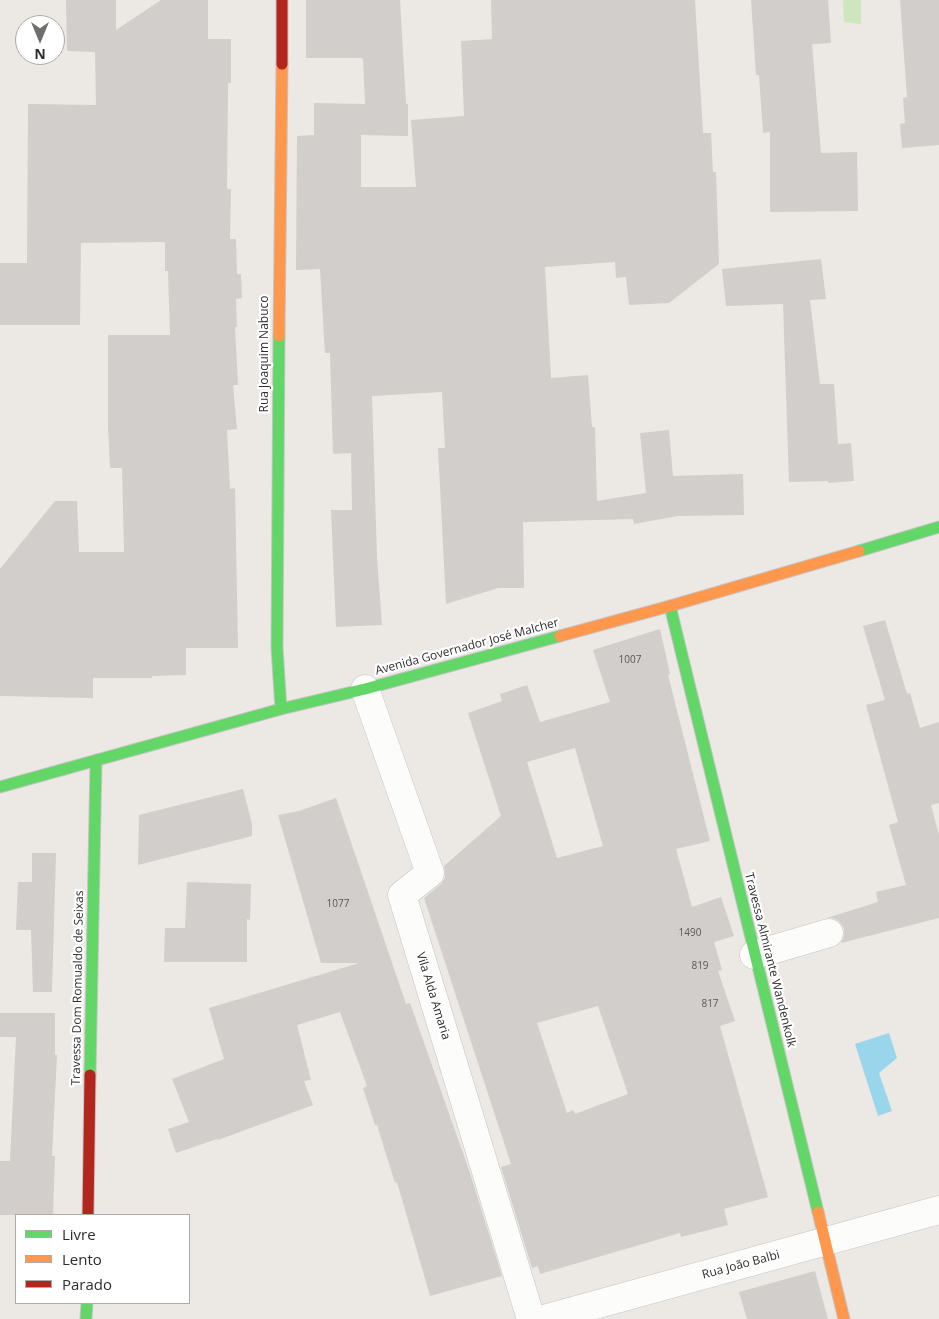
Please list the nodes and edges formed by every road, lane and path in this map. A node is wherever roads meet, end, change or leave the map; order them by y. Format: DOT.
graph roads {
  1 [pos="282,0"];
  2 [pos="939,526"];
  3 [pos="670,606"];
  4 [pos="365,689"];
  5 [pos="281,709"];
  6 [pos="96,760"];
  7 [pos="0,787"];
  8 [pos="830,933"];
  9 [pos="754,955"];
  10 [pos="939,1210"];
  11 [pos="88,1214"];
  12 [pos="824,1242"];
  13 [pos="87,1304"];
  14 [pos="86,1319"];
  15 [pos="531,1319"];
  16 [pos="544,1319"];
  17 [pos="844,1319"];
  1 -- 5 [label="street, Rua Joaquim Nabuco"];
  2 -- 3 [label="street, Avenida Governador José Malcher"];
  3 -- 4 [label="street, Avenida Governador José Malcher"];
  3 -- 9 [label="street, Travessa Almirante Wandenkolk"];
  4 -- 5 [label="street, Avenida Governador José Malcher"];
  4 -- 15 [label="street, Vila Alda Amaria"];
  5 -- 6 [label="street, Avenida Governador José Malcher"];
  6 -- 7 [label="street, Avenida Governador José Malcher"];
  6 -- 11 [label="street, Travessa Dom Romualdo de Seixas"];
  8 -- 9 [label="street"];
  9 -- 12 [label="street, Travessa Almirante Wandenkolk"];
  10 -- 12 [label="street, Rua João Balbi"];
  12 -- 16 [label="street, Rua João Balbi"];
  12 -- 17 [label="street, Travessa Almirante Wandenkolk"];
  13 -- 14 [label="street"];
}
